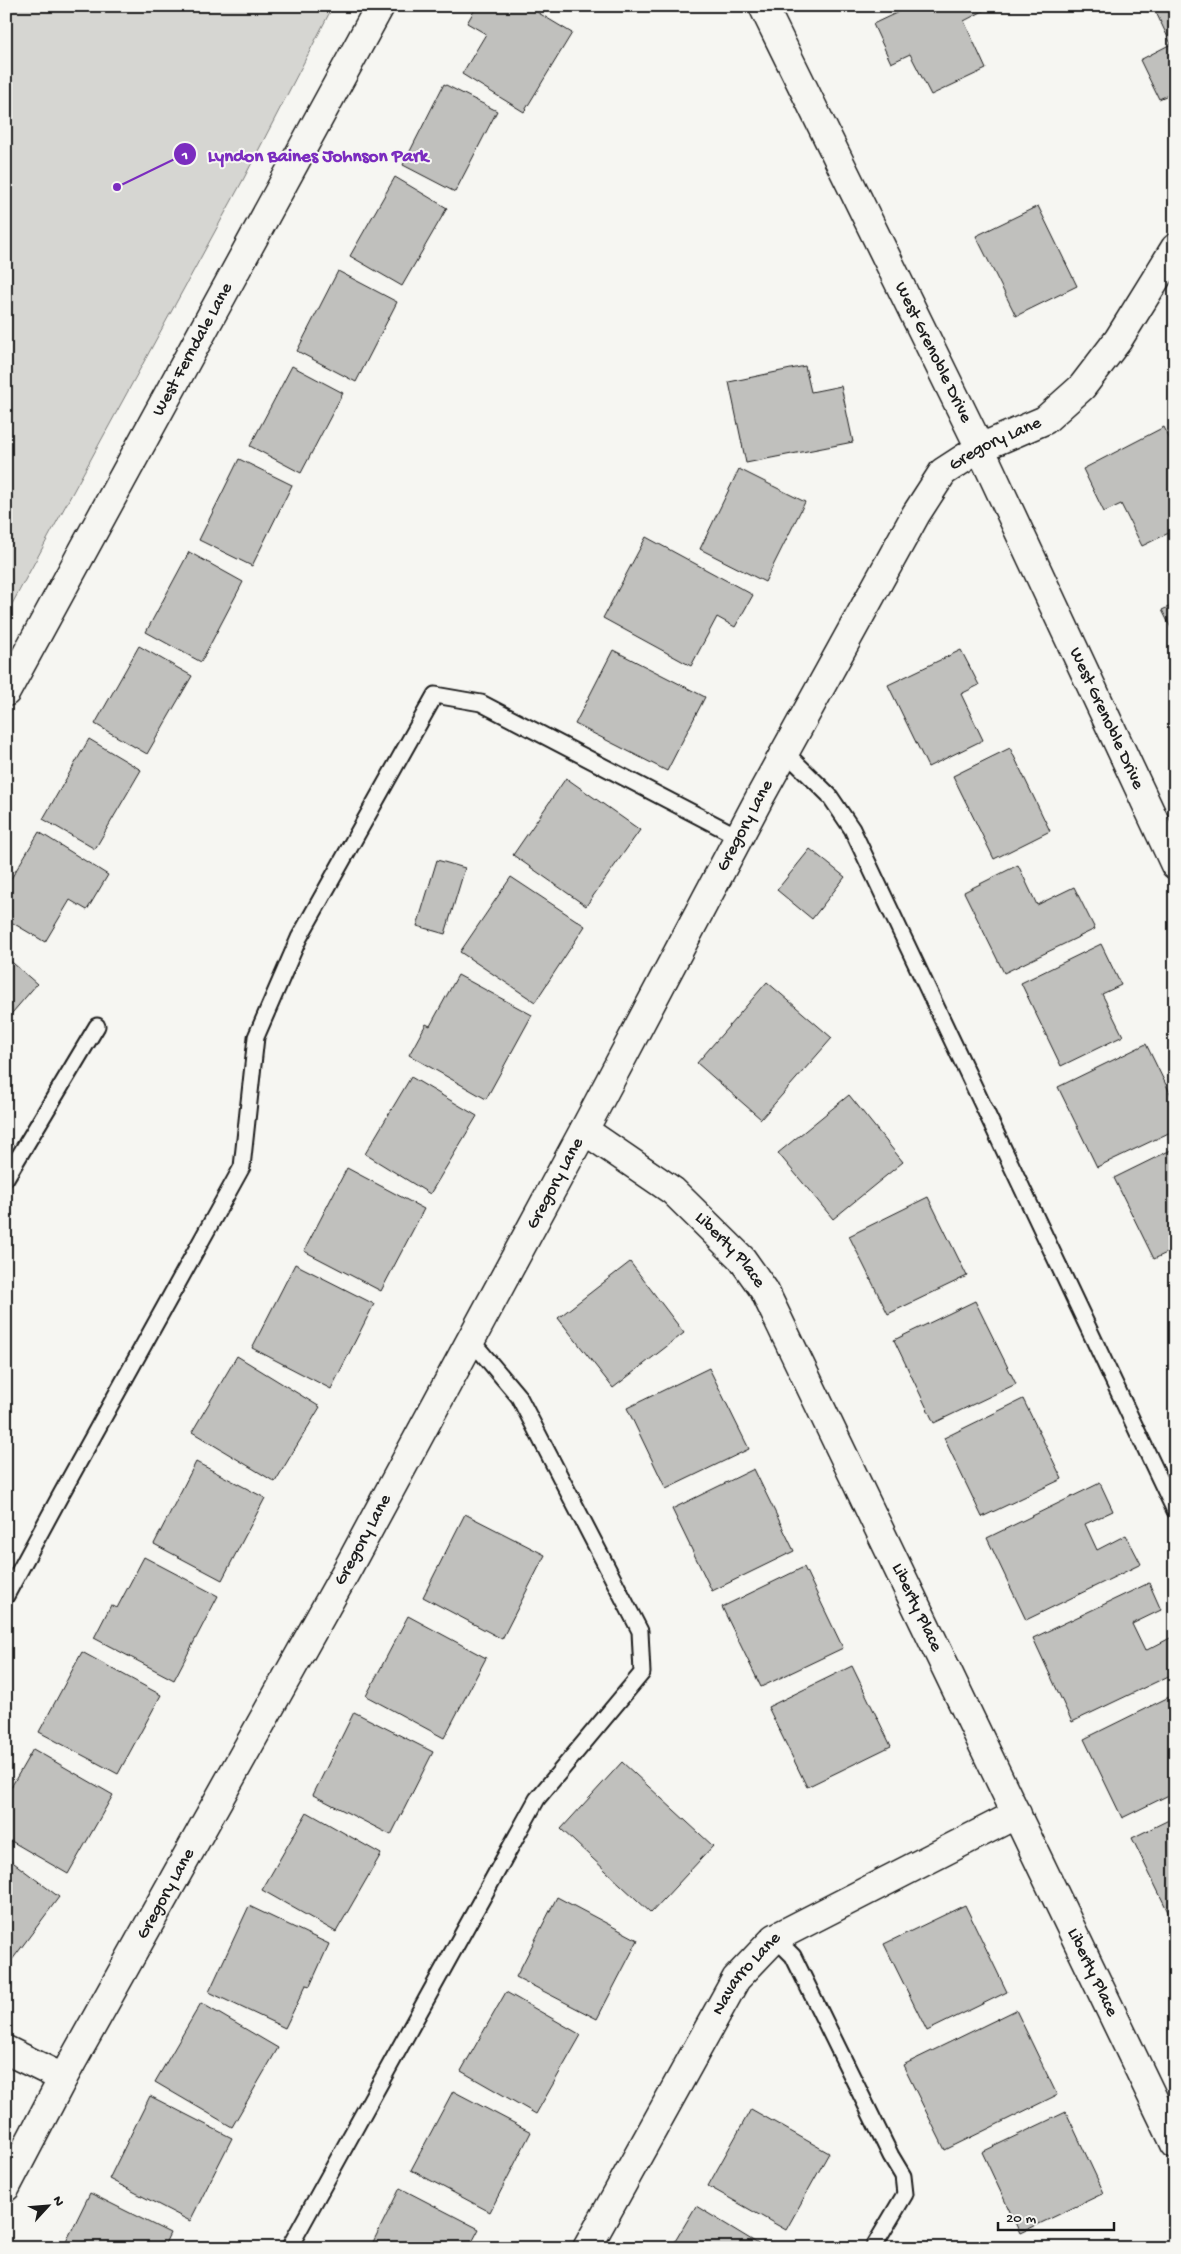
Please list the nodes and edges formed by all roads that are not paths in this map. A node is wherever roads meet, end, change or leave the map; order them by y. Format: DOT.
graph roads {
  1 [pos="380,6"];
  2 [pos="763,6"];
  3 [pos="1175,248"];
  4 [pos="980,448"];
  5 [pos="6,692"];
  6 [pos="785,752"];
  7 [pos="739,837"];
  8 [pos="1175,865"];
  9 [pos="97,1026"];
  10 [pos="584,1130"];
  11 [pos="6,1178"];
  12 [pos="471,1340"];
  13 [pos="1175,1511"];
  14 [pos="6,1596"];
  15 [pos="1017,1814"];
  16 [pos="775,1938"];
  17 [pos="6,2050"];
  18 [pos="63,2078"];
  19 [pos="1175,2144"];
  20 [pos="6,2187"];
  21 [pos="289,2248"];
  22 [pos="587,2248"];
  23 [pos="873,2248"];
  1 -- 5 [label="street, West Ferndale Lane"];
  2 -- 4 [label="street, West Grenoble Drive"];
  3 -- 4 [label="street, Gregory Lane"];
  4 -- 6 [label="street, Gregory Lane"];
  4 -- 8 [label="street, West Grenoble Drive"];
  6 -- 7 [label="street, Gregory Lane"];
  6 -- 13 [label="lane"];
  7 -- 10 [label="street, Gregory Lane"];
  7 -- 14 [label="lane"];
  9 -- 11 [label="lane"];
  10 -- 12 [label="street, Gregory Lane"];
  10 -- 15 [label="street, Liberty Place"];
  12 -- 18 [label="street, Gregory Lane"];
  12 -- 21 [label="lane"];
  15 -- 16 [label="street, Navarro Lane"];
  15 -- 19 [label="street, Liberty Place"];
  16 -- 22 [label="street, Navarro Lane"];
  16 -- 23 [label="lane"];
  17 -- 18 [label="street"];
  18 -- 20 [label="street, Gregory Lane"];
}
